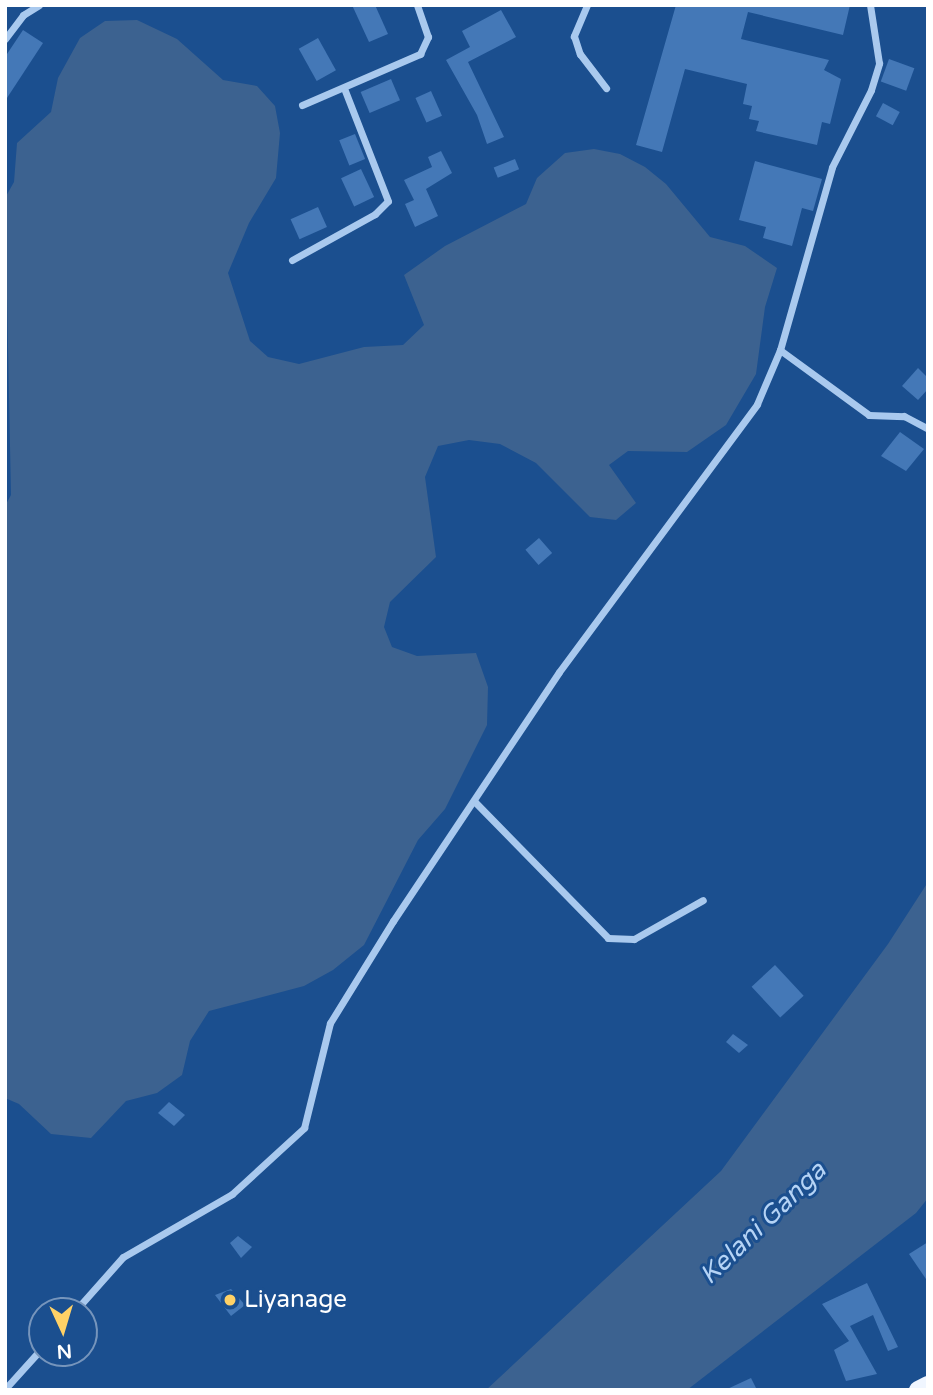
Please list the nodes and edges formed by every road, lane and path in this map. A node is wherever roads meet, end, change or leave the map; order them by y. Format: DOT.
graph roads {
  1 [pos="39,5"];
  2 [pos="417,5"];
  3 [pos="587,5"];
  4 [pos="870,5"];
  5 [pos="5,38"];
  6 [pos="344,88"];
  7 [pos="606,88"];
  8 [pos="302,104"];
  9 [pos="292,260"];
  10 [pos="780,350"];
  11 [pos="928,429"];
  12 [pos="475,802"];
  13 [pos="703,900"];
  14 [pos="87,1297"];
  15 [pos="28,1364"];
  16 [pos="928,1385"];
  17 [pos="5,1389"];
  18 [pos="918,1390"];
  1 -- 5 [label="street"];
  2 -- 6 [label="street"];
  3 -- 7 [label="street"];
  4 -- 10 [label="street"];
  6 -- 8 [label="street"];
  6 -- 9 [label="street"];
  10 -- 11 [label="street"];
  10 -- 12 [label="street"];
  12 -- 13 [label="street"];
  12 -- 14 [label="street"];
  15 -- 17 [label="street"];
  16 -- 18 [label="main road"];
}
